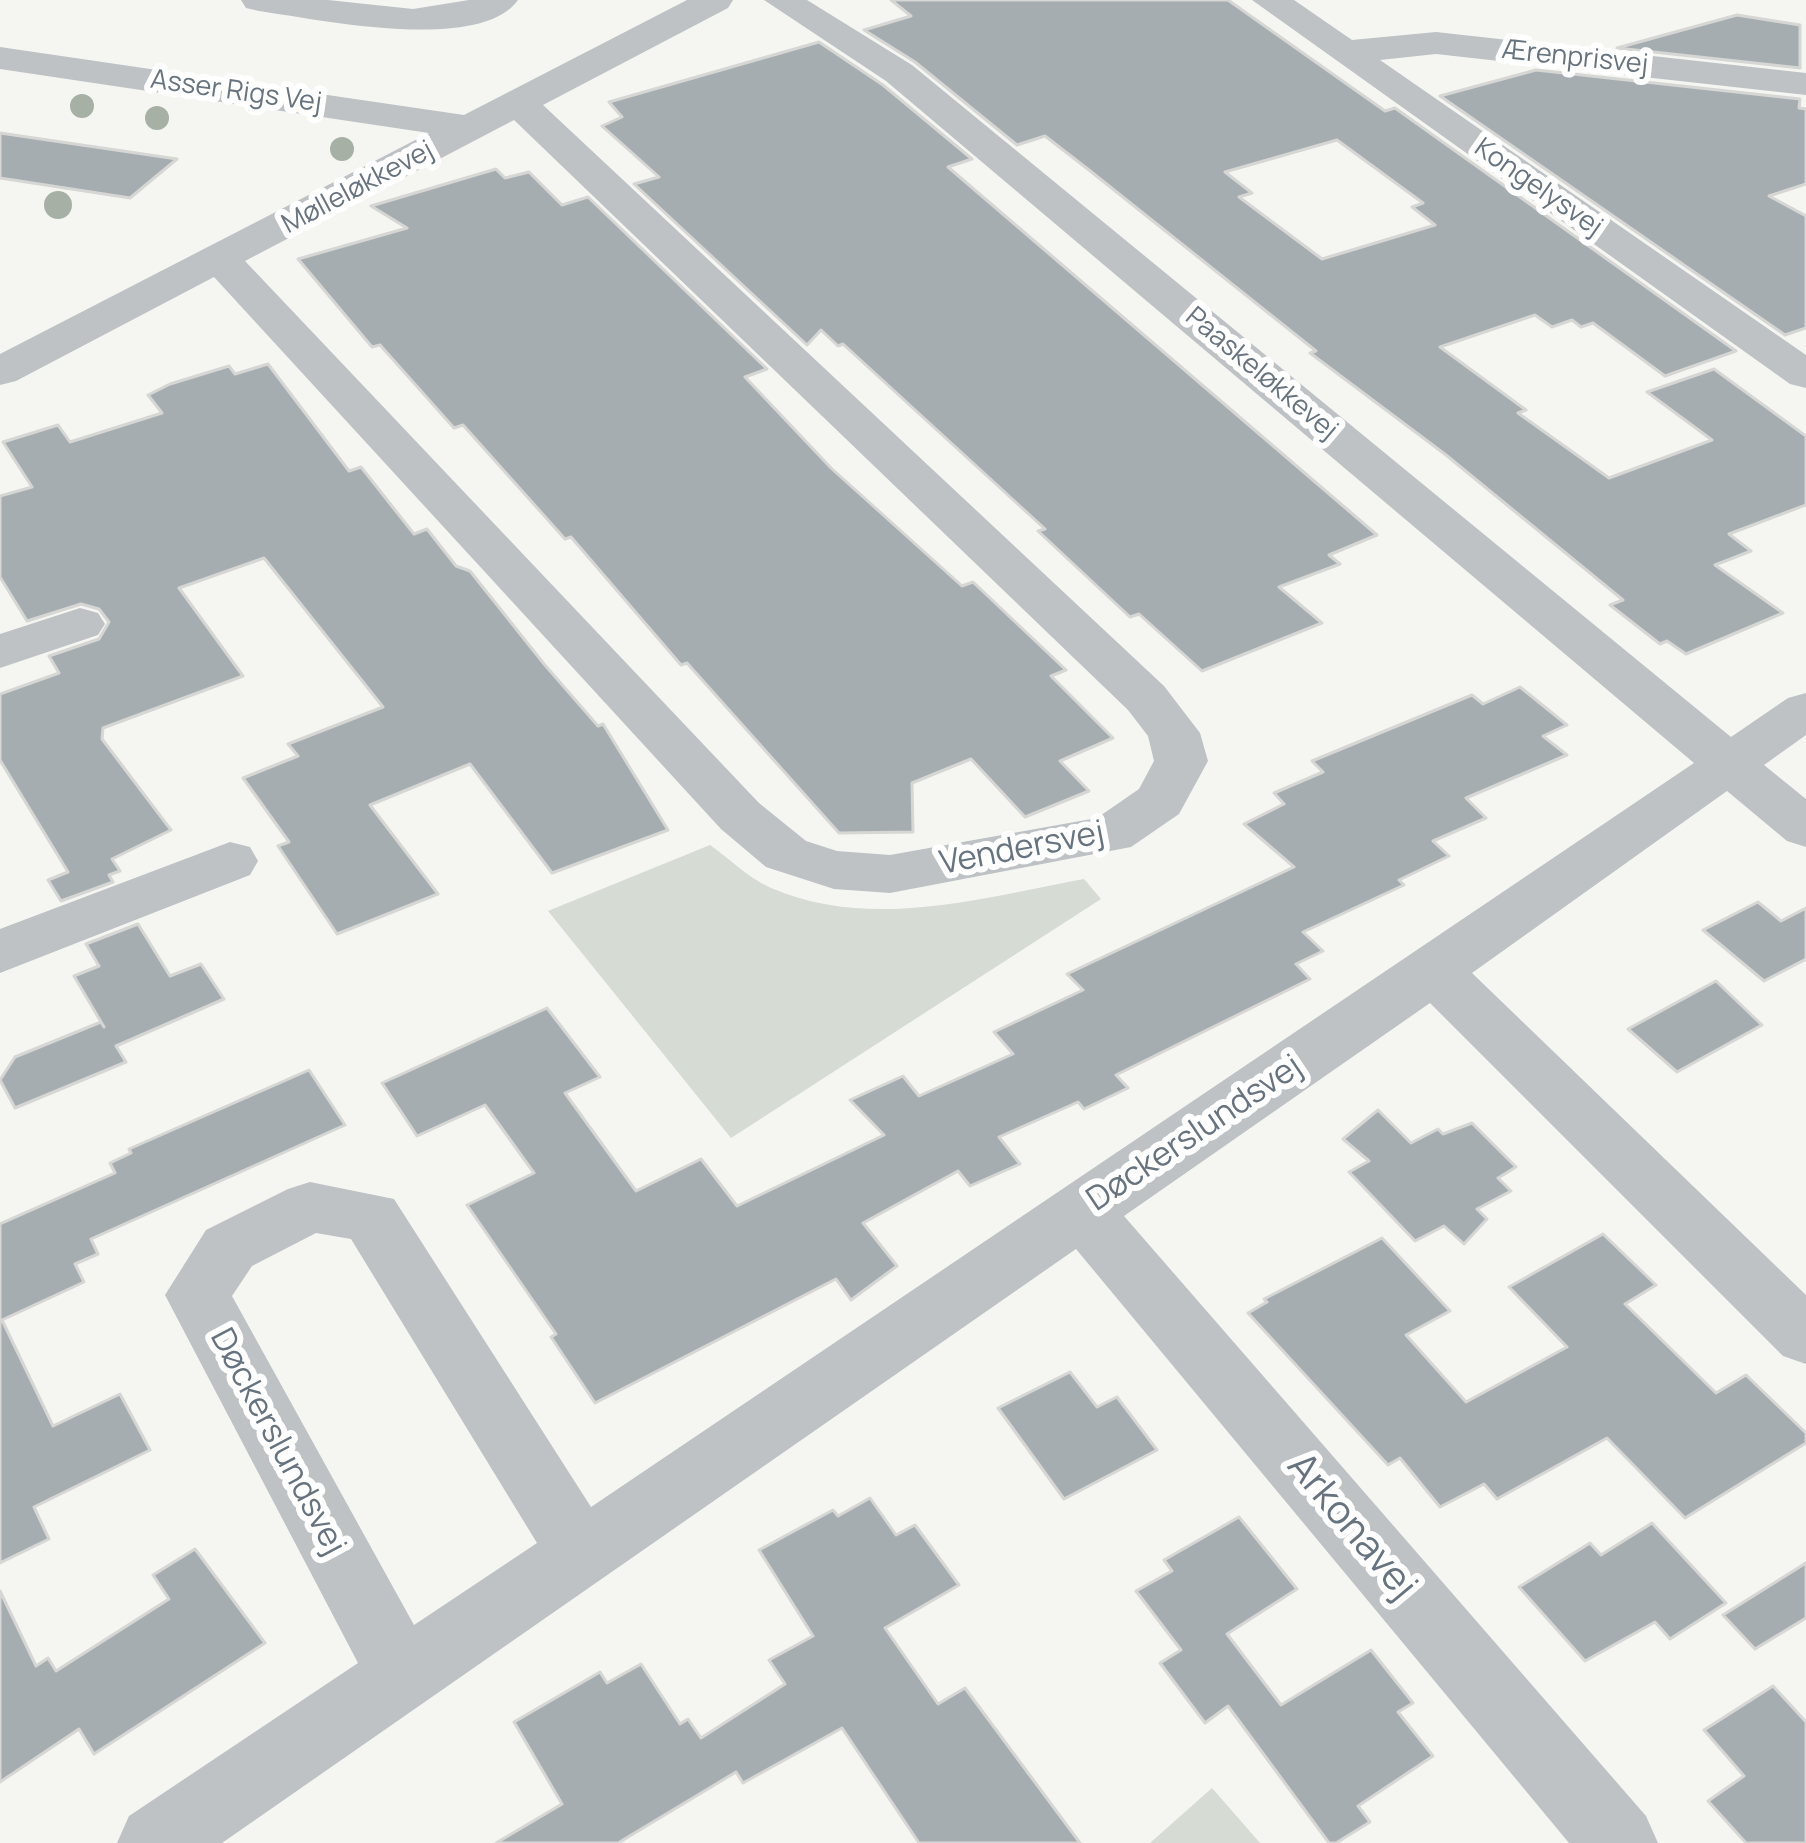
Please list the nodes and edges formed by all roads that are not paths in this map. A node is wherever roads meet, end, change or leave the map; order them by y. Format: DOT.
graph roads {
  1 [pos="259,0"];
  2 [pos="500,0"];
  3 [pos="715,0"];
  4 [pos="782,0"];
  5 [pos="1270,0"];
  6 [pos="1344,52"];
  7 [pos="0,58"];
  8 [pos="1806,84"];
  9 [pos="518,102"];
  10 [pos="472,128"];
  11 [pos="221,260"];
  12 [pos="0,372"];
  13 [pos="1806,375"];
  14 [pos="80,624"];
  15 [pos="0,652"];
  16 [pos="1806,710"];
  17 [pos="1730,764"];
  18 [pos="1806,828"];
  19 [pos="230,861"];
  20 [pos="2,947"];
  21 [pos="1434,971"];
  22 [pos="1082,1211"];
  23 [pos="1806,1337"];
  24 [pos="580,1551"];
  25 [pos="404,1676"];
  26 [pos="156,1843"];
  27 [pos="1619,1843"];
  1 -- 2 [label="street"];
  3 -- 9 [label="street, Mølleløkkevej"];
  4 -- 17 [label="street, Paaskeløkkevej"];
  5 -- 6 [label="street, Kongelysvej"];
  6 -- 8 [label="street, Ærenprisvej"];
  6 -- 13 [label="street, Kongelysvej"];
  7 -- 10 [label="street, Asser Rigs Vej"];
  9 -- 10 [label="street, Mølleløkkevej"];
  9 -- 11 [label="street, Vendersvej"];
  10 -- 11 [label="street, Mølleløkkevej"];
  11 -- 12 [label="street, Mølleløkkevej"];
  14 -- 15 [label="street"];
  16 -- 17 [label="street, Døckerslundsvej"];
  17 -- 18 [label="street, Paaskeløkkevej"];
  17 -- 21 [label="street, Døckerslundsvej"];
  19 -- 20 [label="street"];
  21 -- 22 [label="street, Døckerslundsvej"];
  21 -- 23 [label="street"];
  22 -- 24 [label="street, Døckerslundsvej"];
  22 -- 27 [label="street, Arkonavej"];
  24 -- 25 [label="street, Døckerslundsvej"];
  24 -- 25 [label="street, Døckerslundsvej"];
  25 -- 26 [label="street, Døckerslundsvej"];
}
